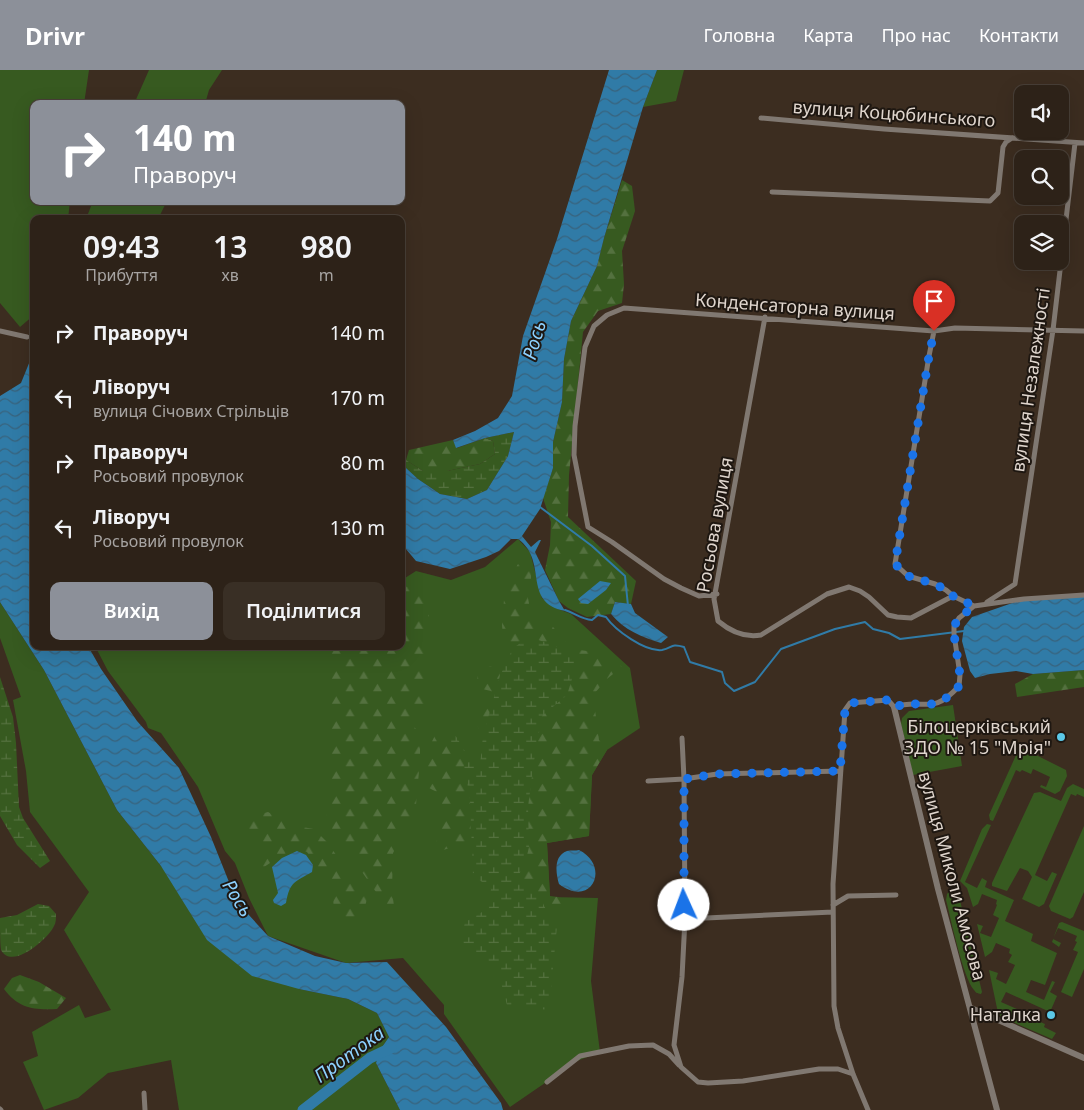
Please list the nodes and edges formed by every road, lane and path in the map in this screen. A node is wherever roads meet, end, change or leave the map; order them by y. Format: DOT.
graph roads {
  1 [pos="761,118"];
  2 [pos="1012,137"];
  3 [pos="1075,143"];
  4 [pos="1084,143"];
  5 [pos="772,192"];
  6 [pos="765,317"];
  7 [pos="1054,330"];
  8 [pos="0,331"];
  9 [pos="934,331"];
  10 [pos="1084,331"];
  11 [pos="27,337"];
  12 [pos="716,594"];
  13 [pos="1084,594"];
  14 [pos="953,596"];
  15 [pos="984,604"];
  16 [pos="974,606"];
  17 [pos="894,707"];
  18 [pos="682,738"];
  19 [pos="840,771"];
  20 [pos="684,779"];
  21 [pos="648,781"];
  22 [pos="896,896"];
  23 [pos="833,905"];
  24 [pos="833,912"];
  25 [pos="685,919"];
  26 [pos="971,1008"];
  27 [pos="1084,1058"];
  28 [pos="681,1067"];
  29 [pos="853,1074"];
  30 [pos="547,1082"];
  31 [pos="144,1093"];
  32 [pos="145,1110"];
  33 [pos="868,1110"];
  34 [pos="997,1110"];
  1 -- 2 [label="street, вулиця Коцюбинського"];
  2 -- 3 [label="street, вулиця Коцюбинського"];
  2 -- 5 [label="street"];
  3 -- 4 [label="street, вулиця Коцюбинського"];
  3 -- 7 [label="street, вулиця Незалежності"];
  6 -- 9 [label="street, Конденсаторна вулиця"];
  6 -- 12 [label="street, Росьова вулиця"];
  6 -- 12 [label="street, Конденсаторна вулиця"];
  7 -- 9 [label="street, Конденсаторна вулиця"];
  7 -- 10 [label="street, Конденсаторна вулиця"];
  7 -- 15 [label="street, вулиця Незалежності"];
  8 -- 11 [label="street"];
  9 -- 14 [label="street"];
  12 -- 14 [label="street, Росьова вулиця"];
  13 -- 15 [label="street"];
  14 -- 16 [label="street"];
  15 -- 16 [label="street"];
  16 -- 17 [label="street"];
  17 -- 19 [label="street"];
  17 -- 26 [label="street, вулиця Миколи Амосова"];
  18 -- 20 [label="street"];
  19 -- 20 [label="street"];
  19 -- 23 [label="street"];
  20 -- 21 [label="street"];
  20 -- 25 [label="street"];
  22 -- 23 [label="street"];
  23 -- 24 [label="street"];
  24 -- 25 [label="street"];
  24 -- 29 [label="street"];
  25 -- 28 [label="street"];
  26 -- 27 [label="street"];
  26 -- 34 [label="street, вулиця Миколи Амосова"];
  28 -- 29 [label="street"];
  28 -- 30 [label="street"];
  29 -- 33 [label="street"];
  31 -- 32 [label="street"];
}
